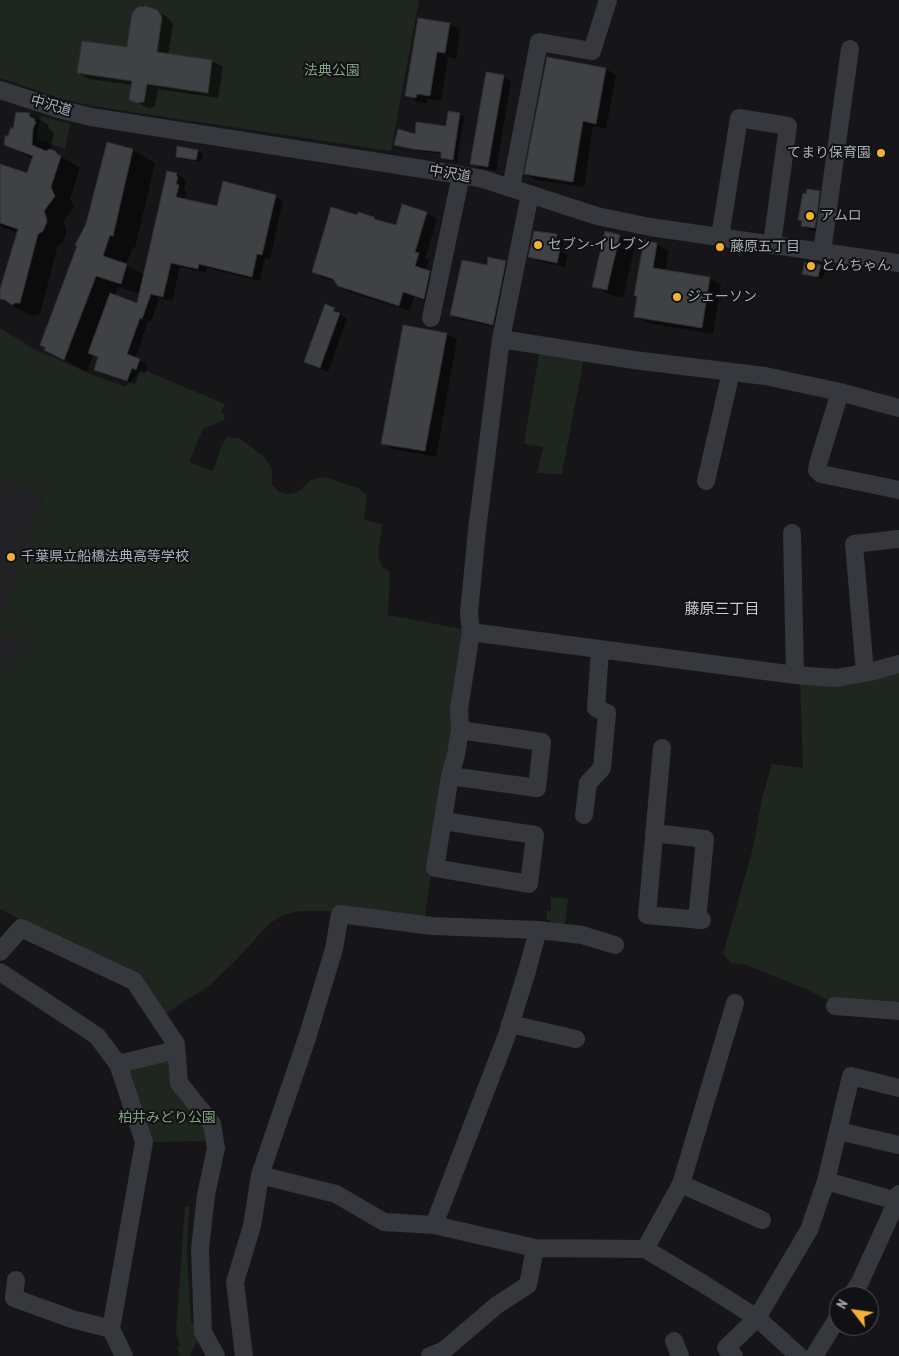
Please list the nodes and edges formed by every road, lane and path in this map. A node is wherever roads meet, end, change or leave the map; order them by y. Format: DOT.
graph roads {
  1 [pos="608,0"];
  2 [pos="850,49"];
  3 [pos="0,90"];
  4 [pos="461,175"];
  5 [pos="512,188"];
  6 [pos="530,194"];
  7 [pos="720,237"];
  8 [pos="772,244"];
  9 [pos="822,252"];
  10 [pos="899,263"];
  11 [pos="431,318"];
  12 [pos="501,339"];
  13 [pos="731,372"];
  14 [pos="840,392"];
  15 [pos="899,408"];
  16 [pos="706,481"];
  17 [pos="899,490"];
  18 [pos="792,533"];
  19 [pos="899,539"];
  20 [pos="471,632"];
  21 [pos="600,650"];
  22 [pos="899,664"];
  23 [pos="865,673"];
  24 [pos="795,676"];
  25 [pos="460,730"];
  26 [pos="662,748"];
  27 [pos="450,776"];
  28 [pos="584,815"];
  29 [pos="443,821"];
  30 [pos="654,833"];
  31 [pos="538,930"];
  32 [pos="615,945"];
  33 [pos="0,952"];
  34 [pos="0,972"];
  35 [pos="735,1004"];
  36 [pos="835,1006"];
  37 [pos="899,1011"];
  38 [pos="510,1024"];
  39 [pos="576,1039"];
  40 [pos="176,1050"];
  41 [pos="118,1064"];
  42 [pos="899,1088"];
  43 [pos="838,1131"];
  44 [pos="899,1145"];
  45 [pos="260,1175"];
  46 [pos="826,1181"];
  47 [pos="680,1184"];
  48 [pos="898,1198"];
  49 [pos="762,1220"];
  50 [pos="434,1225"];
  51 [pos="535,1248"];
  52 [pos="646,1249"];
  53 [pos="16,1280"];
  54 [pos="857,1286"];
  55 [pos="757,1318"];
  56 [pos="111,1329"];
  57 [pos="829,1332"];
  58 [pos="124,1356"];
  59 [pos="216,1356"];
  60 [pos="244,1356"];
  61 [pos="430,1356"];
  62 [pos="734,1356"];
  63 [pos="799,1356"];
  64 [pos="814,1356"];
  1 -- 5 [label="street"];
  2 -- 9 [label="street"];
  3 -- 4 [label="street, 中沢道"];
  4 -- 5 [label="street, 中沢道"];
  4 -- 11 [label="street"];
  5 -- 6 [label="street, 中沢道"];
  6 -- 7 [label="street, 中沢道"];
  6 -- 12 [label="street"];
  7 -- 8 [label="street, 中沢道"];
  7 -- 8 [label="street"];
  8 -- 9 [label="street, 中沢道"];
  9 -- 10 [label="street, 中沢道"];
  12 -- 13 [label="street"];
  12 -- 20 [label="street"];
  13 -- 14 [label="street"];
  13 -- 16 [label="street"];
  14 -- 15 [label="street"];
  14 -- 17 [label="street"];
  18 -- 24 [label="street"];
  19 -- 23 [label="street"];
  20 -- 21 [label="street"];
  20 -- 25 [label="street"];
  21 -- 24 [label="street"];
  21 -- 28 [label="street"];
  22 -- 23 [label="street"];
  23 -- 24 [label="street"];
  25 -- 27 [label="street"];
  25 -- 27 [label="street"];
  26 -- 30 [label="street"];
  27 -- 29 [label="street"];
  29 -- 29 [label="street"];
  30 -- 30 [label="street"];
  31 -- 32 [label="street"];
  31 -- 38 [label="street"];
  31 -- 45 [label="street"];
  33 -- 40 [label="street"];
  34 -- 41 [label="street"];
  35 -- 47 [label="street"];
  36 -- 37 [label="street"];
  38 -- 39 [label="street"];
  38 -- 50 [label="street"];
  40 -- 41 [label="street"];
  40 -- 59 [label="street"];
  41 -- 56 [label="street"];
  42 -- 43 [label="street"];
  43 -- 44 [label="street"];
  43 -- 46 [label="street"];
  45 -- 50 [label="street"];
  45 -- 60 [label="street"];
  46 -- 48 [label="street"];
  46 -- 55 [label="street"];
  47 -- 49 [label="street"];
  47 -- 52 [label="street"];
  48 -- 54 [label="street"];
  50 -- 51 [label="street"];
  51 -- 52 [label="street"];
  51 -- 61 [label="street"];
  52 -- 55 [label="street"];
  53 -- 56 [label="street"];
  55 -- 62 [label="street"];
  55 -- 63 [label="street"];
  56 -- 58 [label="street"];
  57 -- 64 [label="street"];
}
